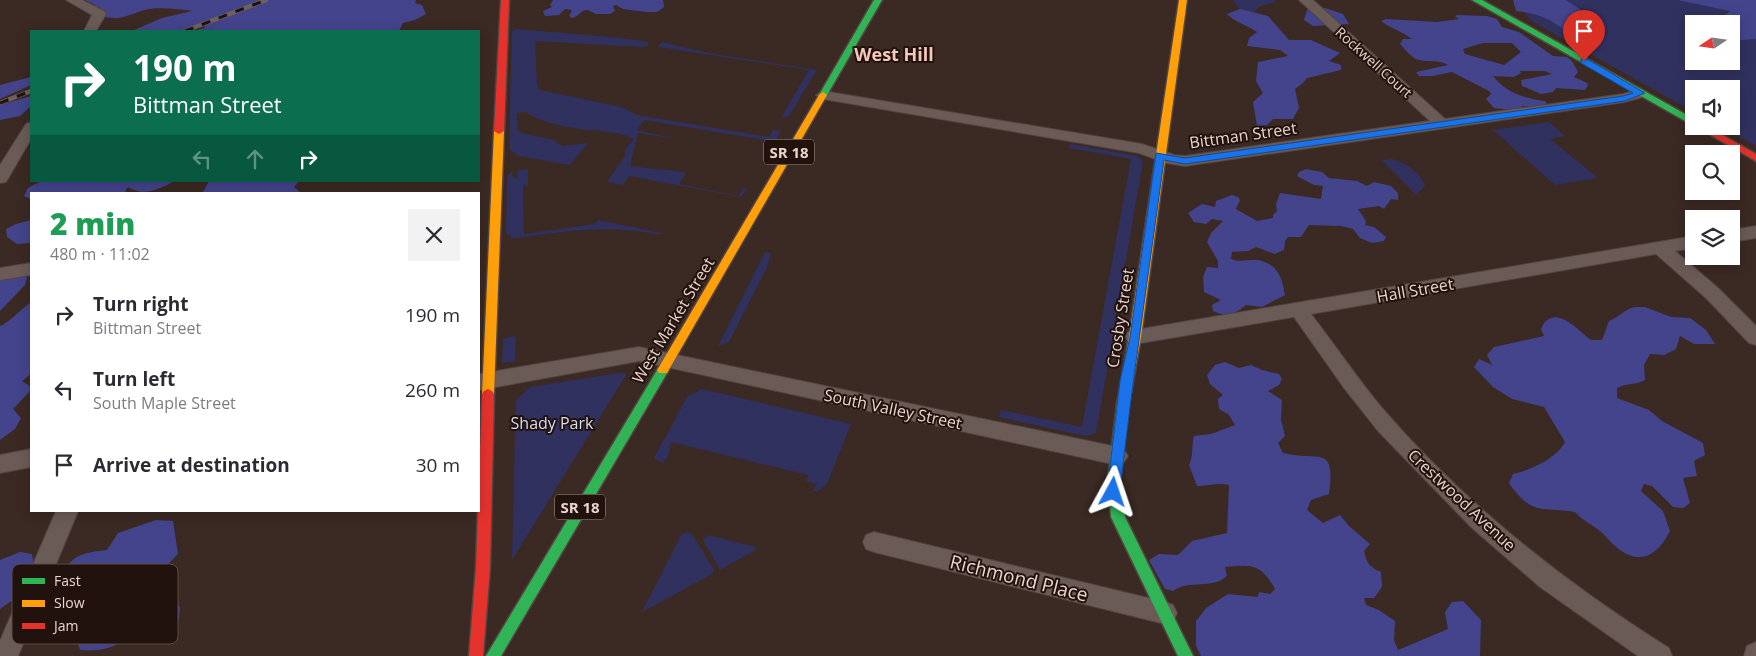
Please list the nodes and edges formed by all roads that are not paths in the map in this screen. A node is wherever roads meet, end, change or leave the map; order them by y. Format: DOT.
graph roads {
  1 [pos="72,0"];
  2 [pos="506,0"];
  3 [pos="878,0"];
  4 [pos="1183,0"];
  5 [pos="1305,0"];
  6 [pos="1476,0"];
  7 [pos="1504,0"];
  8 [pos="1497,12"];
  9 [pos="91,30"];
  10 [pos="1641,93"];
  11 [pos="823,95"];
  12 [pos="1685,118"];
  13 [pos="1442,124"];
  14 [pos="30,129"];
  15 [pos="1716,135"];
  16 [pos="1160,155"];
  17 [pos="1756,158"];
  18 [pos="0,178"];
  19 [pos="1756,232"];
  20 [pos="1740,235"];
  21 [pos="1685,244"];
  22 [pos="1660,248"];
  23 [pos="30,269"];
  24 [pos="0,274"];
  25 [pos="1298,310"];
  26 [pos="1135,337"];
  27 [pos="1756,338"];
  28 [pos="669,360"];
  29 [pos="484,381"];
  30 [pos="1117,456"];
  31 [pos="30,458"];
  32 [pos="0,464"];
  33 [pos="66,512"];
  34 [pos="874,542"];
  35 [pos="44,564"];
  36 [pos="1165,613"];
  37 [pos="12,642"];
  38 [pos="6,656"];
  39 [pos="476,656"];
  40 [pos="493,656"];
  41 [pos="1186,656"];
  42 [pos="1660,656"];
  1 -- 9 [label="street"];
  2 -- 29 [label="street"];
  3 -- 11 [label="street, West Market Street / SR 18"];
  4 -- 16 [label="street, Crosby Street"];
  5 -- 13 [label="street, Rockwell Court"];
  6 -- 8 [label="street"];
  7 -- 8 [label="street"];
  8 -- 10 [label="street"];
  10 -- 12 [label="street"];
  10 -- 13 [label="street, Bittman Street"];
  11 -- 16 [label="street, Bittman Street"];
  11 -- 28 [label="street, West Market Street / SR 18"];
  13 -- 16 [label="street, Bittman Street"];
  14 -- 18 [label="street"];
  15 -- 17 [label="street"];
  16 -- 26 [label="street, Crosby Street"];
  19 -- 20 [label="street"];
  21 -- 22 [label="street, Hall Street"];
  22 -- 25 [label="street, Hall Street"];
  22 -- 27 [label="street"];
  23 -- 24 [label="street"];
  25 -- 26 [label="street, Hall Street"];
  25 -- 42 [label="street, Crestwood Avenue"];
  26 -- 30 [label="street, Crosby Street"];
  28 -- 29 [label="street, South Valley Street"];
  28 -- 30 [label="street, South Valley Street"];
  28 -- 40 [label="street, West Market Street / SR 18"];
  29 -- 39 [label="street"];
  30 -- 36 [label="street, Crosby Street"];
  31 -- 32 [label="street"];
  33 -- 35 [label="street"];
  34 -- 36 [label="street, Richmond Place"];
  36 -- 41 [label="street, Crosby Street"];
  37 -- 38 [label="street"];
}
